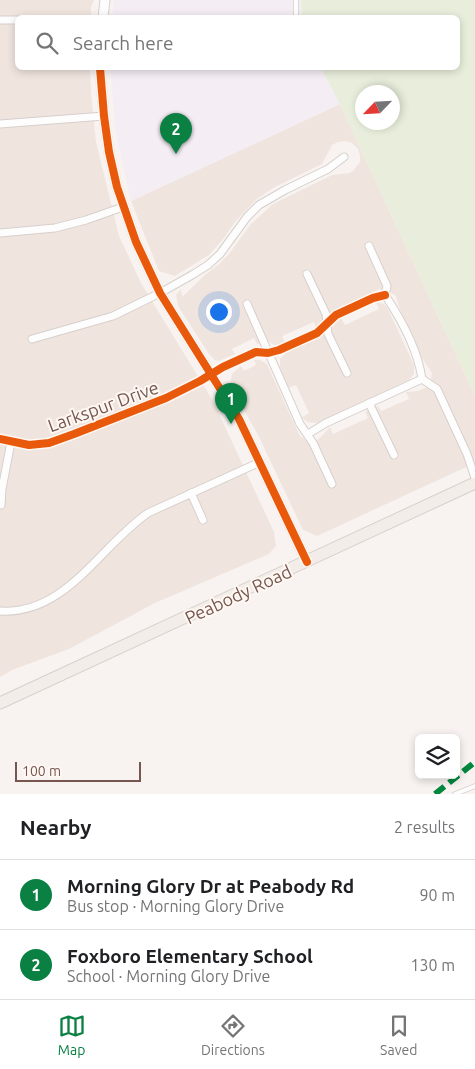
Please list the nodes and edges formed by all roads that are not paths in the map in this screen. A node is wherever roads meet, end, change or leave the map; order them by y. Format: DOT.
graph roads {
  1 [pos="105,0"];
  2 [pos="296,0"];
  3 [pos="103,15"];
  4 [pos="296,15"];
  5 [pos="0,20"];
  6 [pos="15,20"];
  7 [pos="100,70"];
  8 [pos="104,116"];
  9 [pos="0,124"];
  10 [pos="344,157"];
  11 [pos="123,207"];
  12 [pos="0,233"];
  13 [pos="368,246"];
  14 [pos="307,274"];
  15 [pos="160,293"];
  16 [pos="385,295"];
  17 [pos="247,304"];
  18 [pos="328,324"];
  19 [pos="32,339"];
  20 [pos="268,353"];
  21 [pos="347,373"];
  22 [pos="211,374"];
  23 [pos="422,379"];
  24 [pos="369,403"];
  25 [pos="308,434"];
  26 [pos="0,439"];
  27 [pos="11,442"];
  28 [pos="394,455"];
  29 [pos="260,462"];
  30 [pos="475,478"];
  31 [pos="475,483"];
  32 [pos="332,484"];
  33 [pos="191,493"];
  34 [pos="1,505"];
  35 [pos="203,520"];
  36 [pos="307,562"];
  37 [pos="0,611"];
  38 [pos="0,704"];
  39 [pos="475,786"];
  40 [pos="455,794"];
  1 -- 3 [label="street"];
  2 -- 4 [label="lane"];
  5 -- 6 [label="street"];
  7 -- 8 [label="street"];
  8 -- 9 [label="street"];
  8 -- 11 [label="street"];
  10 -- 15 [label="street"];
  11 -- 12 [label="street"];
  11 -- 15 [label="street"];
  13 -- 16 [label="street"];
  14 -- 18 [label="street"];
  15 -- 19 [label="street"];
  15 -- 22 [label="street"];
  16 -- 18 [label="street, Larkspur Drive"];
  16 -- 23 [label="street"];
  17 -- 20 [label="street"];
  18 -- 20 [label="street, Larkspur Drive"];
  18 -- 21 [label="street"];
  20 -- 22 [label="street, Larkspur Drive"];
  20 -- 25 [label="street"];
  22 -- 27 [label="street, Larkspur Drive"];
  22 -- 29 [label="street"];
  23 -- 24 [label="street"];
  23 -- 30 [label="street"];
  24 -- 25 [label="street"];
  24 -- 28 [label="street"];
  25 -- 32 [label="street"];
  26 -- 27 [label="street, Larkspur Drive"];
  27 -- 34 [label="street"];
  29 -- 33 [label="street"];
  29 -- 36 [label="street"];
  31 -- 36 [label="main road, Peabody Road"];
  33 -- 35 [label="street"];
  33 -- 37 [label="street"];
  36 -- 38 [label="main road, Peabody Road"];
  39 -- 40 [label="lane"];
}
